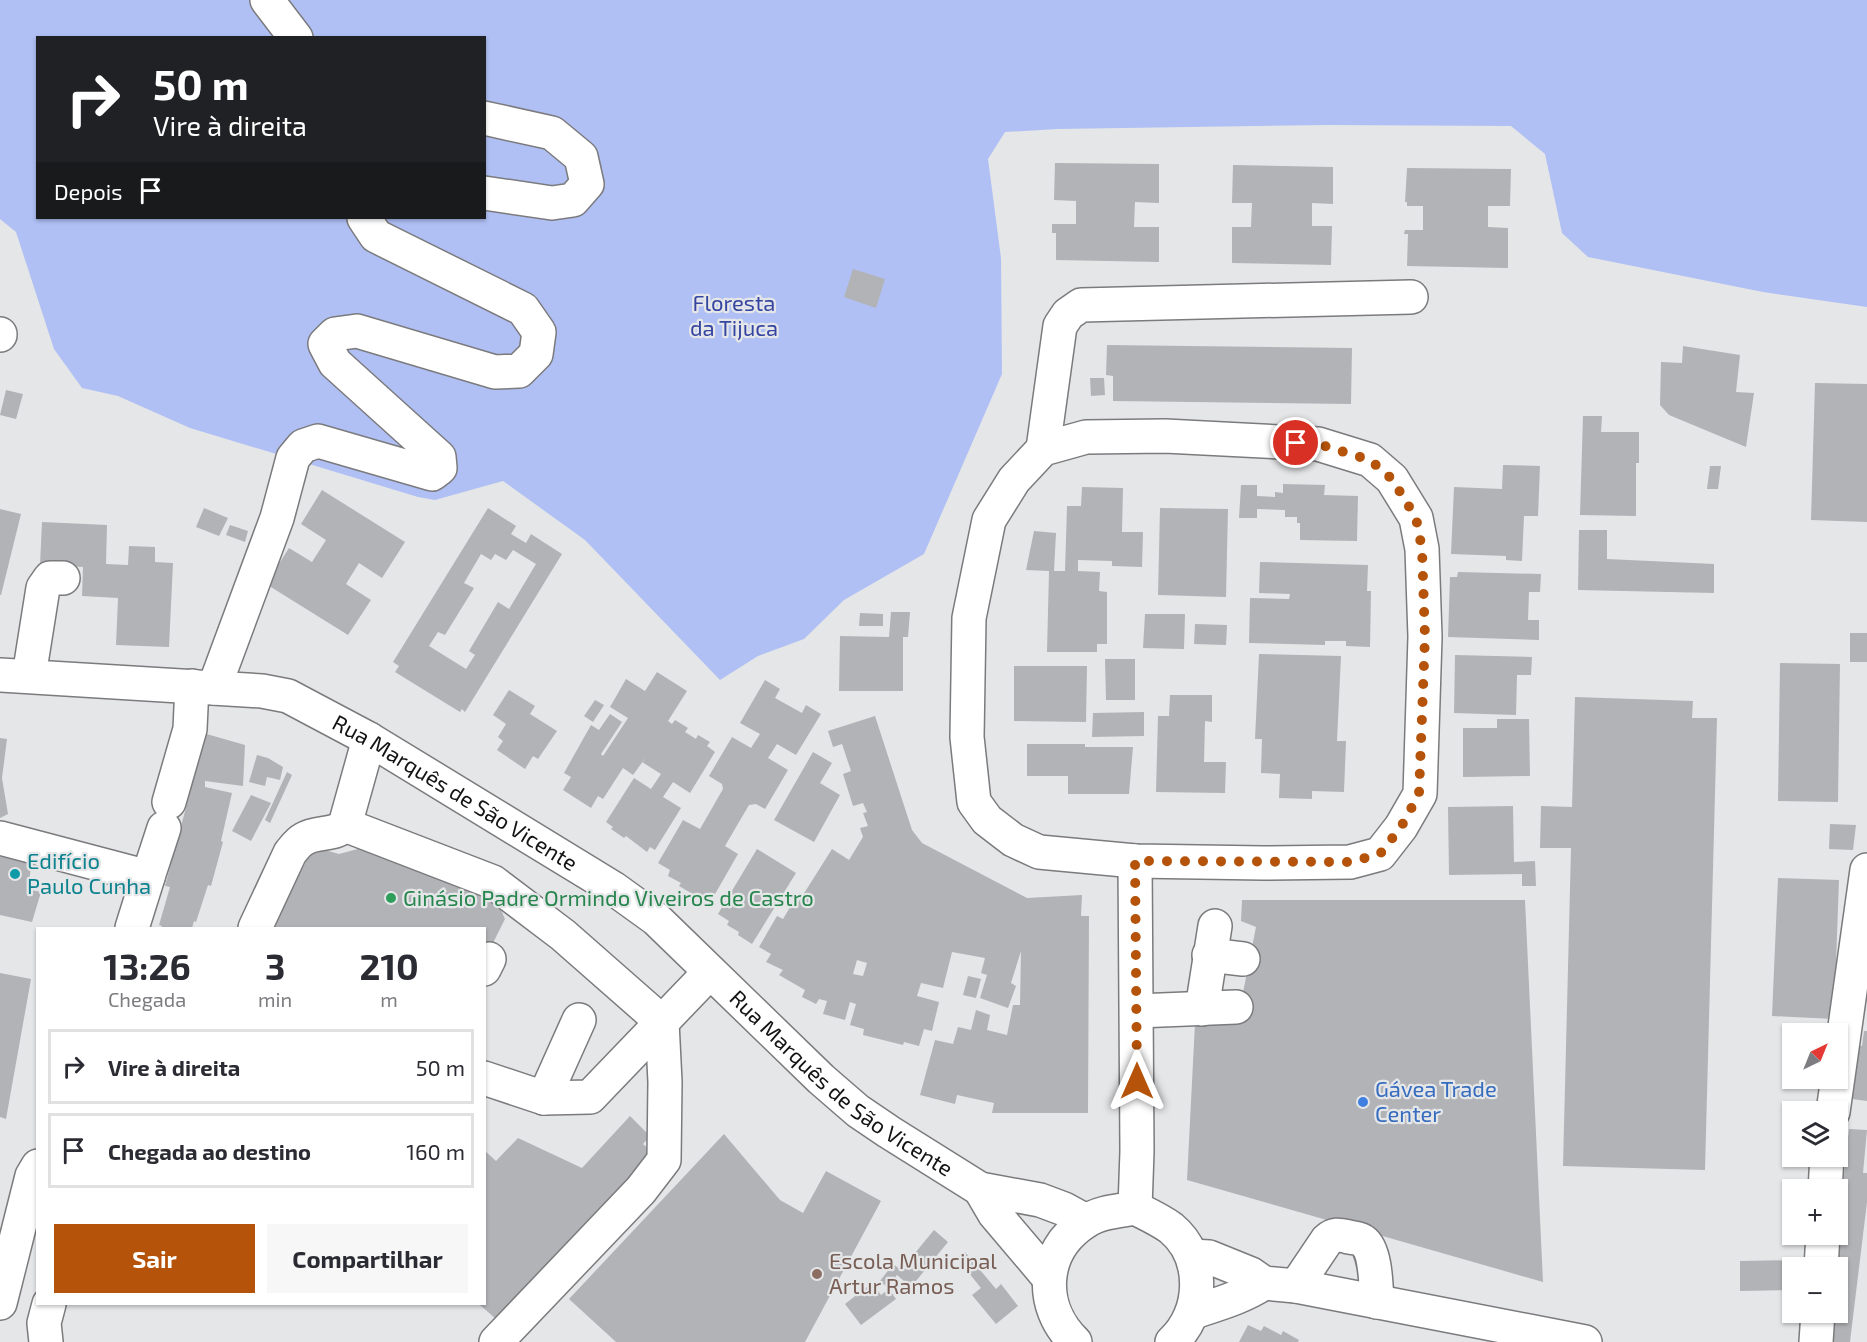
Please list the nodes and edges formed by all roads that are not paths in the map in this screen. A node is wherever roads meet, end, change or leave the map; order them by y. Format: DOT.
graph roads {
  1 [pos="267,0"];
  2 [pos="294,36"];
  3 [pos="486,118"];
  4 [pos="486,194"];
  5 [pos="365,219"];
  6 [pos="1411,297"];
  7 [pos="1043,449"];
  8 [pos="63,578"];
  9 [pos="14,675"];
  10 [pos="203,687"];
  11 [pos="369,739"];
  12 [pos="345,825"];
  13 [pos="0,838"];
  14 [pos="1135,861"];
  15 [pos="1867,870"];
  16 [pos="148,877"];
  17 [pos="132,927"];
  18 [pos="255,927"];
  19 [pos="1244,958"];
  20 [pos="710,972"];
  21 [pos="1236,1007"];
  22 [pos="1202,1009"];
  23 [pos="1137,1011"];
  24 [pos="579,1020"];
  25 [pos="662,1022"];
  26 [pos="486,1079"];
  27 [pos="544,1098"];
  28 [pos="1835,1101"];
  29 [pos="36,1169"];
  30 [pos="980,1189"];
  31 [pos="1135,1208"];
  32 [pos="1086,1221"];
  33 [pos="1192,1256"];
  34 [pos="1049,1278"];
  35 [pos="1264,1283"];
  36 [pos="1296,1286"];
  37 [pos="1377,1302"];
  38 [pos="0,1303"];
  39 [pos="49,1305"];
  40 [pos="1194,1312"];
  41 [pos="1817,1323"];
  42 [pos="46,1342"];
  43 [pos="496,1342"];
  44 [pos="1075,1342"];
  45 [pos="1172,1342"];
  46 [pos="1585,1342"];
  47 [pos="1816,1342"];
  1 -- 2 [label="street"];
  3 -- 4 [label="street"];
  5 -- 10 [label="street"];
  6 -- 7 [label="street"];
  7 -- 14 [label="street"];
  7 -- 14 [label="street"];
  8 -- 9 [label="street"];
  9 -- 10 [label="street, Rua Marquês de São Vicente"];
  10 -- 11 [label="street, Rua Marquês de São Vicente"];
  10 -- 16 [label="street"];
  11 -- 12 [label="street"];
  11 -- 20 [label="street, Rua Marquês de São Vicente"];
  12 -- 18 [label="street"];
  12 -- 25 [label="street"];
  13 -- 16 [label="street"];
  14 -- 23 [label="street"];
  15 -- 28 [label="street"];
  16 -- 17 [label="street"];
  19 -- 22 [label="street"];
  20 -- 25 [label="street"];
  20 -- 30 [label="street, Rua Marquês de São Vicente"];
  21 -- 22 [label="street"];
  22 -- 23 [label="street"];
  23 -- 31 [label="street"];
  24 -- 27 [label="street"];
  25 -- 27 [label="street"];
  25 -- 43 [label="street"];
  26 -- 27 [label="street"];
  29 -- 38 [label="street"];
  30 -- 32 [label="street, Rua Marquês de São Vicente"];
  30 -- 34 [label="street, Rua Marquês de São Vicente"];
  31 -- 32 [label="street"];
  31 -- 33 [label="street"];
  32 -- 34 [label="street"];
  33 -- 35 [label="street"];
  33 -- 40 [label="street"];
  34 -- 44 [label="street"];
  35 -- 36 [label="street"];
  35 -- 40 [label="street"];
  36 -- 37 [label="street"];
  36 -- 37 [label="street"];
  37 -- 46 [label="street"];
  39 -- 42 [label="street"];
  40 -- 45 [label="street"];
  41 -- 47 [label="street"];
}
